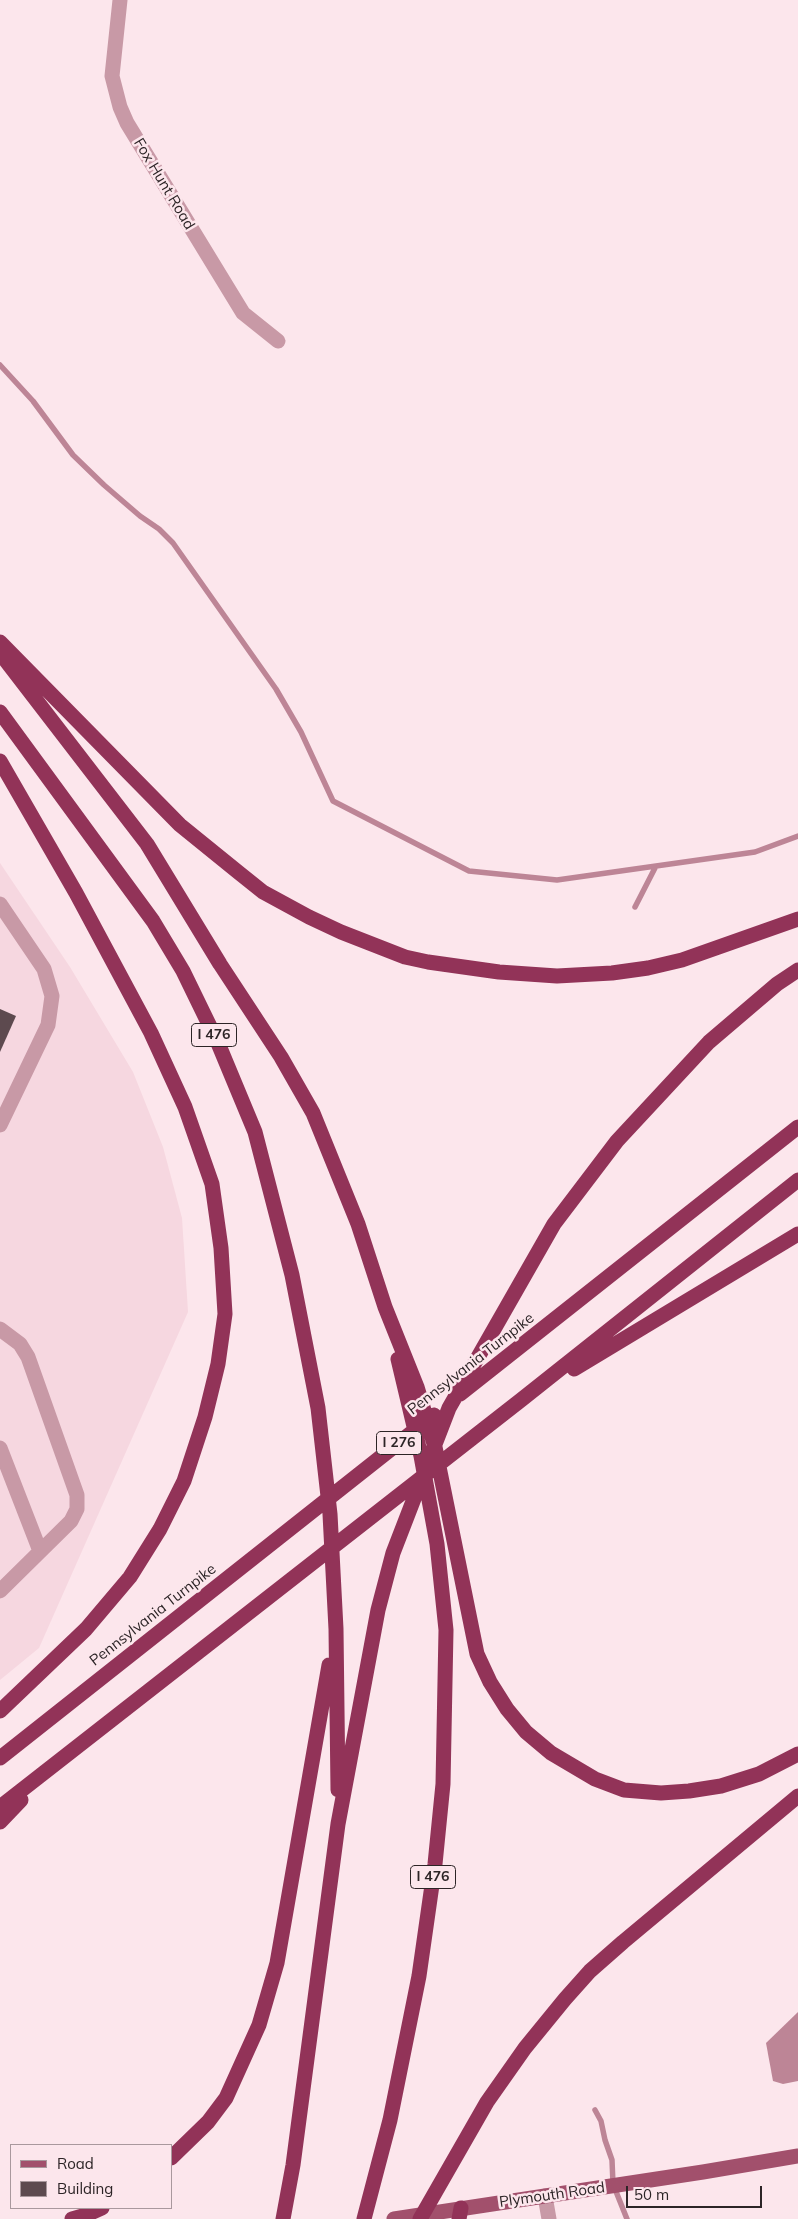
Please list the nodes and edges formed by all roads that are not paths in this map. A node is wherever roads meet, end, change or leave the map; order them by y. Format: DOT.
graph roads {
  1 [pos="120,0"];
  2 [pos="278,341"];
  3 [pos="0,642"];
  4 [pos="0,653"];
  5 [pos="0,712"];
  6 [pos="0,761"];
  7 [pos="0,904"];
  8 [pos="798,919"];
  9 [pos="798,970"];
  10 [pos="0,1124"];
  11 [pos="798,1127"];
  12 [pos="798,1180"];
  13 [pos="798,1234"];
  14 [pos="385,1307"];
  15 [pos="0,1329"];
  16 [pos="521,1400"];
  17 [pos="0,1448"];
  18 [pos="40,1551"];
  19 [pos="0,1591"];
  20 [pos="336,1629"];
  21 [pos="0,1711"];
  22 [pos="798,1754"];
  23 [pos="0,1758"];
  24 [pos="57,1761"];
  25 [pos="798,1796"];
  26 [pos="0,1806"];
  27 [pos="0,1822"];
  28 [pos="338,1824"];
  29 [pos="798,2156"];
  30 [pos="172,2157"];
  31 [pos="545,2196"];
  32 [pos="100,2209"];
  33 [pos="460,2214"];
  34 [pos="72,2219"];
  35 [pos="283,2219"];
  36 [pos="364,2219"];
  37 [pos="394,2219"];
  38 [pos="420,2219"];
  39 [pos="550,2219"];
  1 -- 2 [label="street, Fox Hunt Road"];
  3 -- 8 [label="highway"];
  4 -- 14 [label="highway, I 476"];
  5 -- 20 [label="highway, I 476"];
  6 -- 21 [label="highway"];
  7 -- 10 [label="street"];
  9 -- 28 [label="highway"];
  11 -- 23 [label="highway, Pennsylvania Turnpike / I 276"];
  12 -- 16 [label="highway, I 276"];
  13 -- 16 [label="highway"];
  14 -- 22 [label="highway"];
  14 -- 36 [label="highway, I 476"];
  15 -- 18 [label="street"];
  16 -- 24 [label="highway, I 276"];
  17 -- 18 [label="street"];
  18 -- 19 [label="street"];
  20 -- 28 [label="highway, I 476"];
  20 -- 30 [label="highway"];
  24 -- 26 [label="highway, I 276"];
  24 -- 27 [label="highway"];
  25 -- 38 [label="highway"];
  28 -- 35 [label="highway, I 476"];
  29 -- 31 [label="main road, Plymouth Road"];
  31 -- 33 [label="main road, Plymouth Road"];
  31 -- 39 [label="street"];
  32 -- 34 [label="highway"];
  33 -- 37 [label="main road, Plymouth Road"];
}
